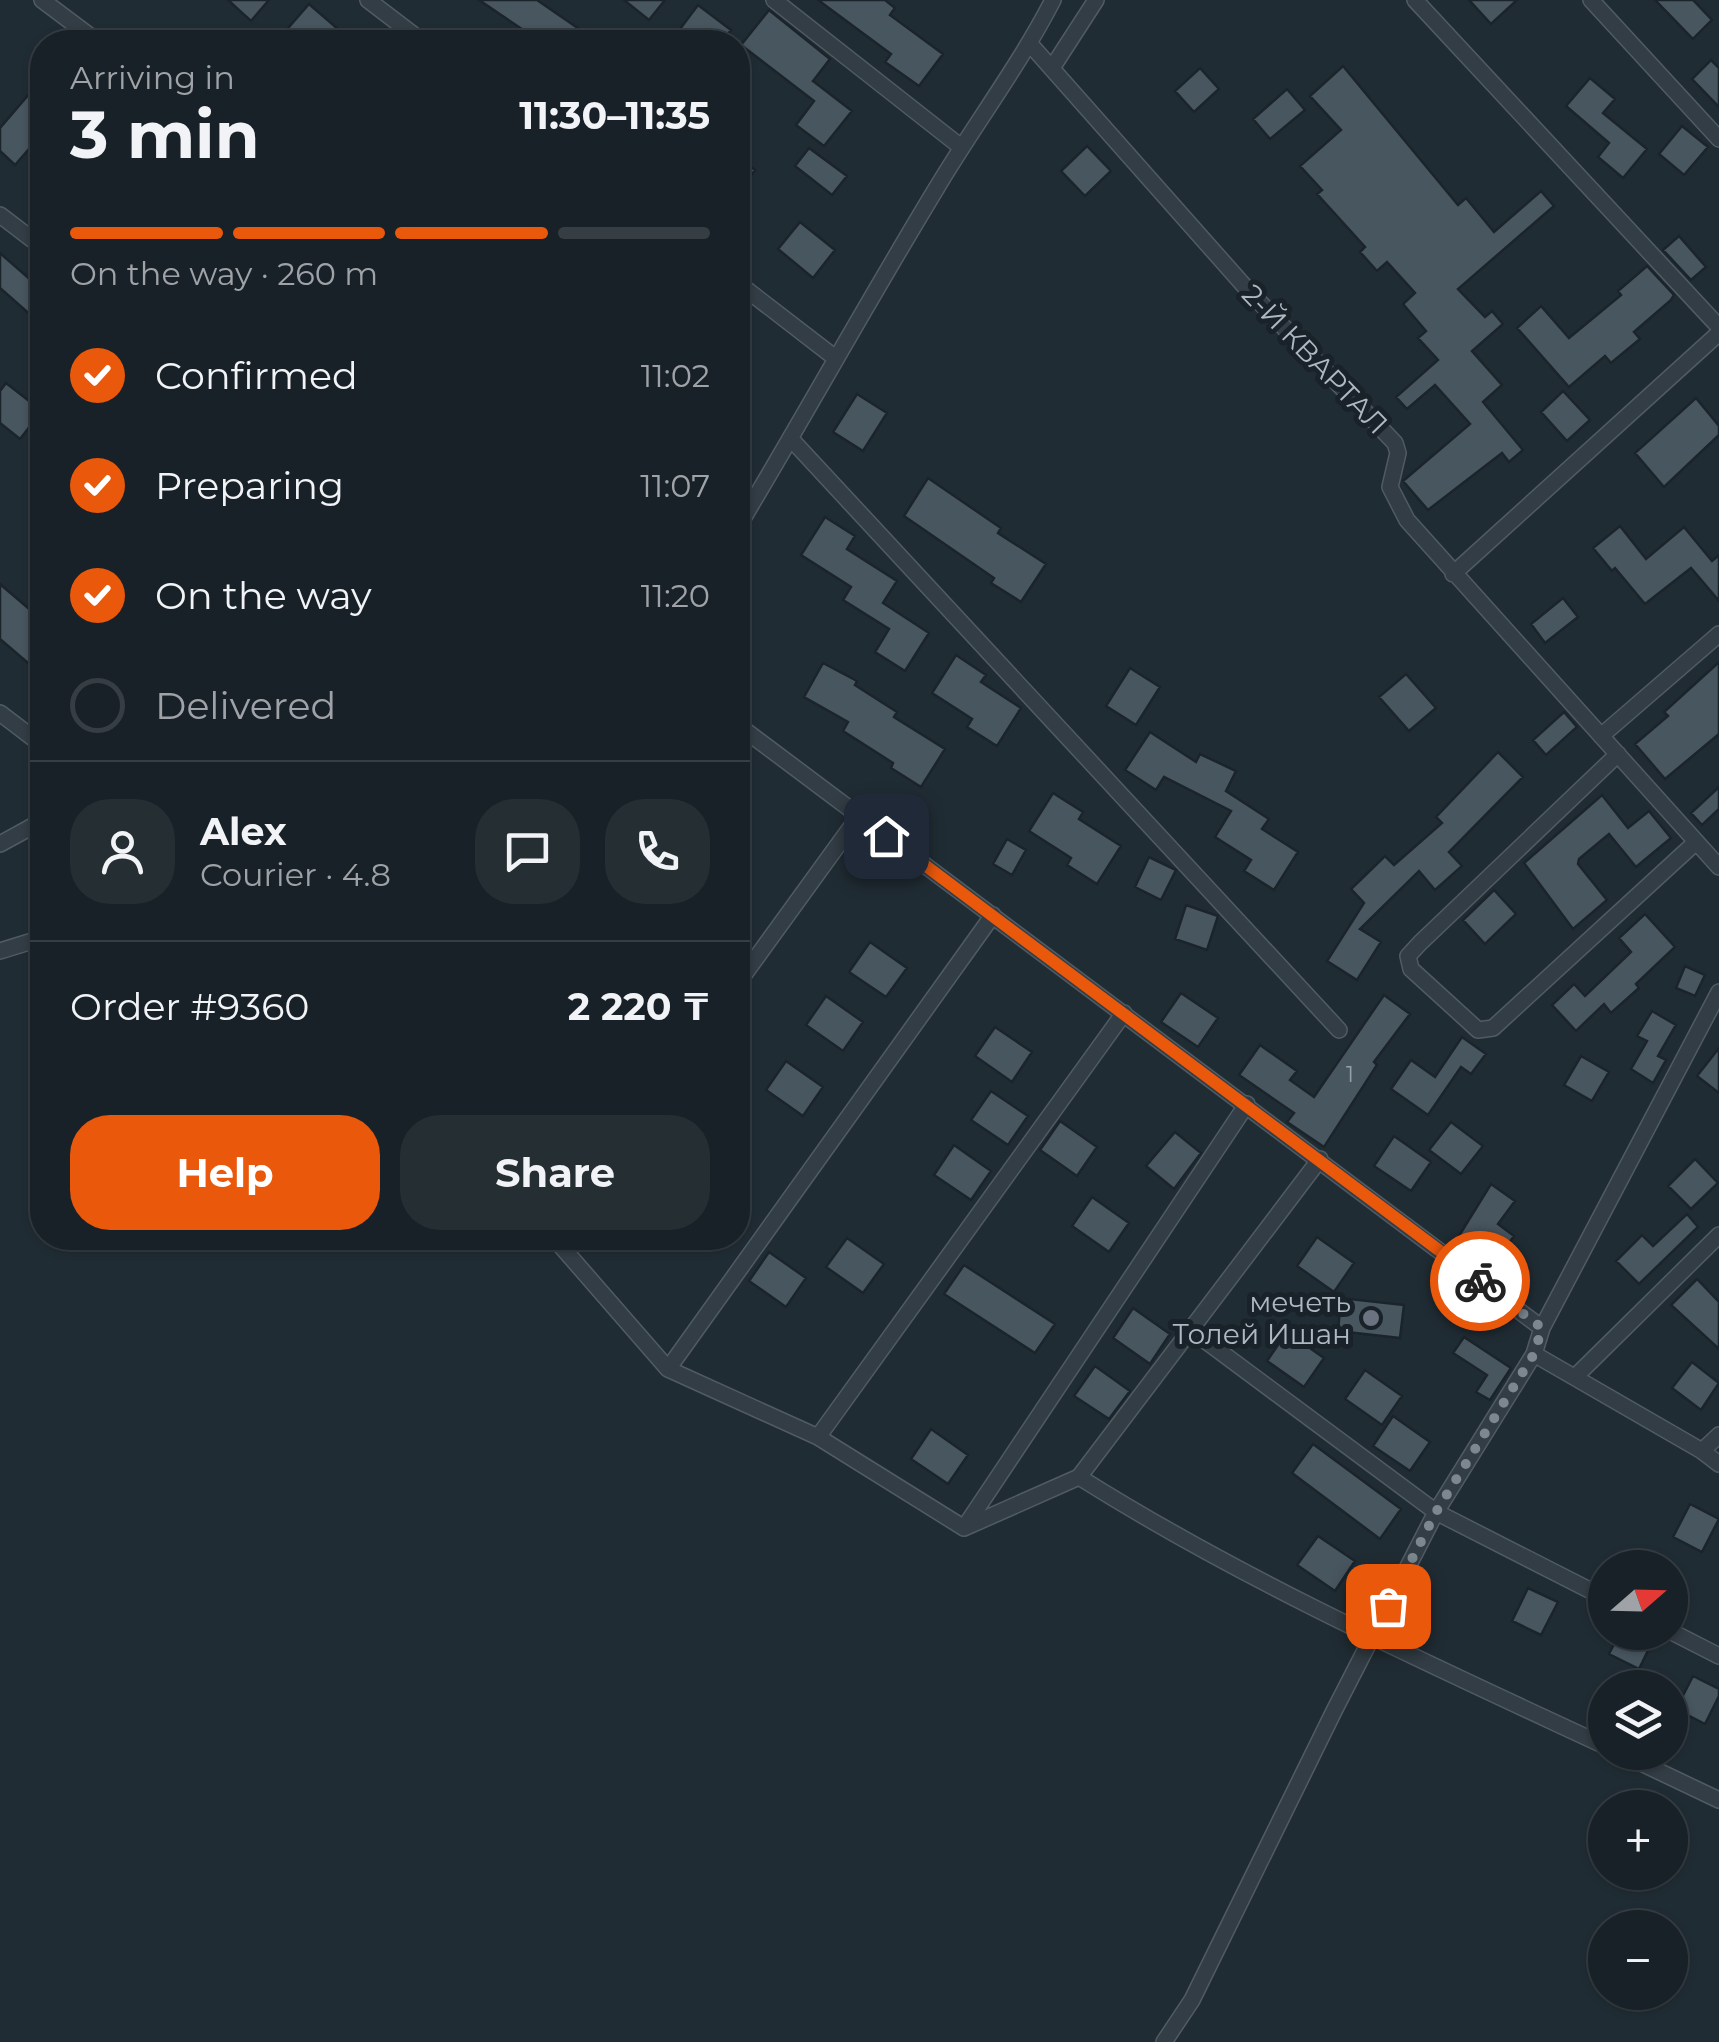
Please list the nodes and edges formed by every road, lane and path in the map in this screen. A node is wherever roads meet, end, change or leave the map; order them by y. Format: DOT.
graph roads {
  1 [pos="42,0"];
  2 [pos="368,0"];
  3 [pos="774,0"];
  4 [pos="1053,0"];
  5 [pos="1096,0"];
  6 [pos="1415,0"];
  7 [pos="1591,0"];
  8 [pos="82,30"];
  9 [pos="407,30"];
  10 [pos="1030,44"];
  11 [pos="1052,68"];
  12 [pos="1719,139"];
  13 [pos="961,147"];
  14 [pos="0,215"];
  15 [pos="30,238"];
  16 [pos="750,292"];
  17 [pos="1719,330"];
  18 [pos="834,357"];
  19 [pos="791,439"];
  20 [pos="750,507"];
  21 [pos="1453,574"];
  22 [pos="1719,634"];
  23 [pos="0,714"];
  24 [pos="750,734"];
  25 [pos="1601,736"];
  26 [pos="30,737"];
  27 [pos="1618,754"];
  28 [pos="859,816"];
  29 [pos="30,827"];
  30 [pos="1696,842"];
  31 [pos="0,844"];
  32 [pos="1719,868"];
  33 [pos="993,915"];
  34 [pos="30,942"];
  35 [pos="0,951"];
  36 [pos="750,966"];
  37 [pos="1719,992"];
  38 [pos="1124,1013"];
  39 [pos="1339,1030"];
  40 [pos="1246,1104"];
  41 [pos="1320,1159"];
  42 [pos="1719,1234"];
  43 [pos="564,1250"];
  44 [pos="1542,1328"];
  45 [pos="1191,1330"];
  46 [pos="1534,1354"];
  47 [pos="668,1369"];
  48 [pos="1576,1376"];
  49 [pos="1719,1435"];
  50 [pos="818,1437"];
  51 [pos="1702,1451"];
  52 [pos="1719,1464"];
  53 [pos="1079,1477"];
  54 [pos="1436,1512"];
  55 [pos="964,1528"];
  56 [pos="1588,1589"];
  57 [pos="1372,1638"];
  58 [pos="1688,1641"];
  59 [pos="1719,1656"];
  60 [pos="1588,1738"];
  61 [pos="1656,1770"];
  62 [pos="1719,1800"];
  63 [pos="1164,2042"];
  1 -- 8 [label="street"];
  2 -- 9 [label="street"];
  3 -- 13 [label="street"];
  4 -- 10 [label="street"];
  5 -- 11 [label="street"];
  6 -- 17 [label="street"];
  7 -- 12 [label="street"];
  10 -- 11 [label="street, 2-Й КВАРТАЛ"];
  10 -- 13 [label="street"];
  11 -- 21 [label="street, 2-Й КВАРТАЛ"];
  13 -- 18 [label="street"];
  14 -- 15 [label="street"];
  16 -- 18 [label="street"];
  17 -- 21 [label="street"];
  18 -- 19 [label="street"];
  19 -- 20 [label="street"];
  19 -- 39 [label="street"];
  21 -- 25 [label="street, 2-Й КВАРТАЛ"];
  22 -- 25 [label="street"];
  23 -- 26 [label="street"];
  24 -- 28 [label="street"];
  25 -- 27 [label="street, 2-Й КВАРТАЛ"];
  27 -- 30 [label="street, 2-Й КВАРТАЛ"];
  27 -- 30 [label="street"];
  28 -- 33 [label="street"];
  28 -- 36 [label="street"];
  29 -- 31 [label="street"];
  30 -- 32 [label="street, 2-Й КВАРТАЛ"];
  33 -- 38 [label="street"];
  33 -- 47 [label="street"];
  34 -- 35 [label="street"];
  37 -- 44 [label="street"];
  38 -- 40 [label="street"];
  38 -- 50 [label="street"];
  40 -- 41 [label="street"];
  40 -- 55 [label="street"];
  41 -- 44 [label="street"];
  41 -- 45 [label="street"];
  42 -- 48 [label="street"];
  43 -- 47 [label="street"];
  44 -- 46 [label="street"];
  45 -- 53 [label="street"];
  45 -- 54 [label="street"];
  46 -- 48 [label="street"];
  46 -- 54 [label="street"];
  47 -- 50 [label="street"];
  48 -- 51 [label="street"];
  49 -- 51 [label="street"];
  50 -- 55 [label="street"];
  51 -- 52 [label="street"];
  53 -- 55 [label="street"];
  53 -- 57 [label="street"];
  54 -- 56 [label="street"];
  54 -- 57 [label="street"];
  57 -- 60 [label="street"];
  57 -- 63 [label="street"];
  58 -- 59 [label="street"];
  61 -- 62 [label="street"];
}
